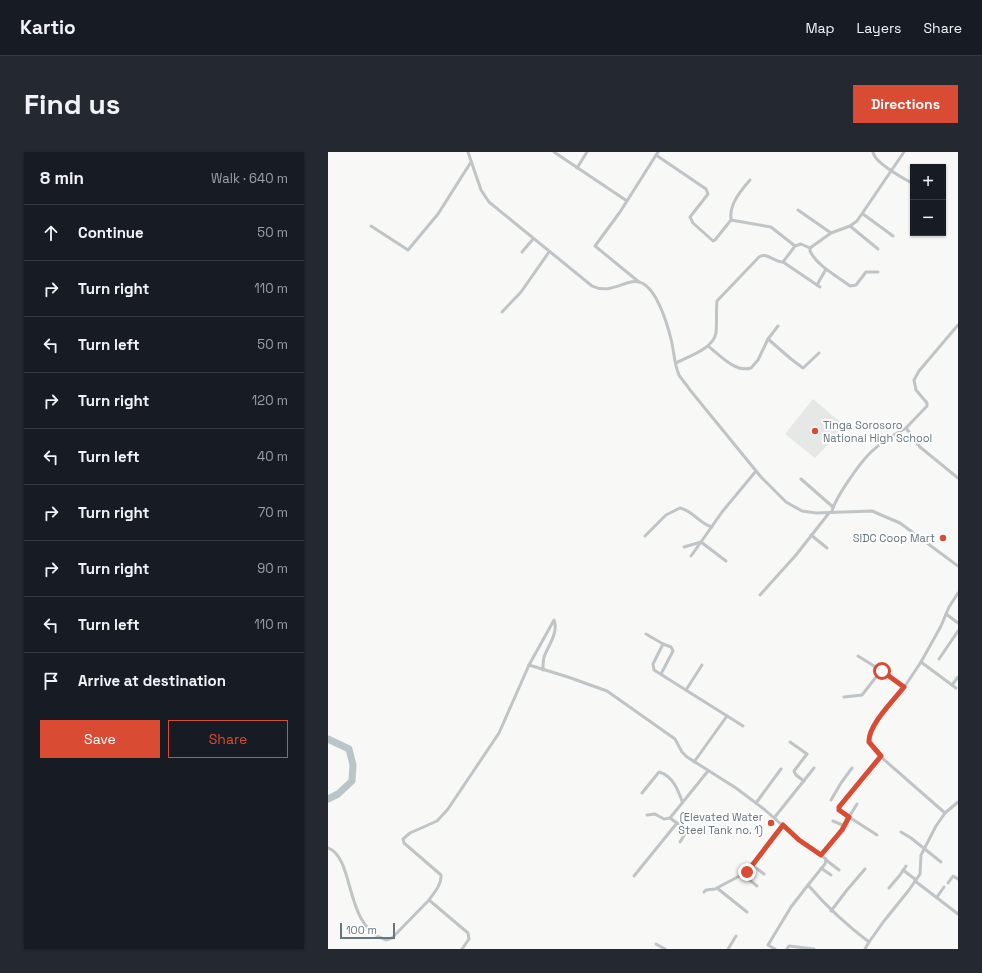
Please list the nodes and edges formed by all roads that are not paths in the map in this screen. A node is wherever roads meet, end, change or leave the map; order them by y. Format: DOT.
graph roads {
  1 [pos="468,152"];
  2 [pos="554,152"];
  3 [pos="587,152"];
  4 [pos="873,152"];
  5 [pos="904,152"];
  6 [pos="657,154"];
  7 [pos="472,162"];
  8 [pos="577,168"];
  9 [pos="891,171"];
  10 [pos="750,180"];
  11 [pos="910,182"];
  12 [pos="627,201"];
  13 [pos="798,210"];
  14 [pos="863,214"];
  15 [pos="731,220"];
  16 [pos="372,226"];
  17 [pos="850,226"];
  18 [pos="831,233"];
  19 [pos="893,236"];
  20 [pos="532,239"];
  21 [pos="795,246"];
  22 [pos="810,248"];
  23 [pos="878,249"];
  24 [pos="522,252"];
  25 [pos="550,252"];
  26 [pos="783,262"];
  27 [pos="826,269"];
  28 [pos="878,272"];
  29 [pos="639,282"];
  30 [pos="502,312"];
  31 [pos="958,325"];
  32 [pos="778,326"];
  33 [pos="768,339"];
  34 [pos="708,346"];
  35 [pos="819,353"];
  36 [pos="676,363"];
  37 [pos="906,428"];
  38 [pos="756,471"];
  39 [pos="958,478"];
  40 [pos="801,479"];
  41 [pos="833,507"];
  42 [pos="830,512"];
  43 [pos="712,527"];
  44 [pos="811,535"];
  45 [pos="645,536"];
  46 [pos="701,542"];
  47 [pos="684,547"];
  48 [pos="828,548"];
  49 [pos="691,556"];
  50 [pos="726,561"];
  51 [pos="958,566"];
  52 [pos="958,593"];
  53 [pos="760,595"];
  54 [pos="946,614"];
  55 [pos="958,623"];
  56 [pos="958,631"];
  57 [pos="646,634"];
  58 [pos="663,644"];
  59 [pos="858,656"];
  60 [pos="939,659"];
  61 [pos="921,662"];
  62 [pos="529,665"];
  63 [pos="702,665"];
  64 [pos="543,670"];
  65 [pos="882,671"];
  66 [pos="661,674"];
  67 [pos="958,677"];
  68 [pos="952,685"];
  69 [pos="904,687"];
  70 [pos="956,688"];
  71 [pos="686,690"];
  72 [pos="844,697"];
  73 [pos="727,716"];
  74 [pos="743,726"];
  75 [pos="790,742"];
  76 [pos="881,756"];
  77 [pos="694,762"];
  78 [pos="814,768"];
  79 [pos="852,768"];
  80 [pos="781,769"];
  81 [pos="708,771"];
  82 [pos="804,781"];
  83 [pos="642,793"];
  84 [pos="832,800"];
  85 [pos="682,802"];
  86 [pos="958,802"];
  87 [pos="756,803"];
  88 [pos="856,804"];
  89 [pos="945,813"];
  90 [pos="647,814"];
  91 [pos="849,817"];
  92 [pos="670,818"];
  93 [pos="774,818"];
  94 [pos="833,821"];
  95 [pos="677,823"];
  96 [pos="783,825"];
  97 [pos="845,826"];
  98 [pos="900,832"];
  99 [pos="877,835"];
  100 [pos="680,842"];
  101 [pos="328,848"];
  102 [pos="924,849"];
  103 [pos="821,855"];
  104 [pos="826,860"];
  105 [pos="941,862"];
  106 [pos="752,865"];
  107 [pos="906,866"];
  108 [pos="821,868"];
  109 [pos="865,868"];
  110 [pos="839,870"];
  111 [pos="903,870"];
  112 [pos="764,874"];
  113 [pos="743,875"];
  114 [pos="831,875"];
  115 [pos="634,876"];
  116 [pos="958,879"];
  117 [pos="915,881"];
  118 [pos="948,883"];
  119 [pos="808,885"];
  120 [pos="757,886"];
  121 [pos="944,887"];
  122 [pos="717,888"];
  123 [pos="888,888"];
  124 [pos="704,892"];
  125 [pos="937,897"];
  126 [pos="429,900"];
  127 [pos="831,911"];
  128 [pos="747,912"];
  129 [pos="958,914"];
  130 [pos="736,936"];
  131 [pos="869,942"];
  132 [pos="656,944"];
  133 [pos="462,949"];
  134 [pos="664,949"];
  135 [pos="728,949"];
  136 [pos="775,949"];
  137 [pos="787,949"];
  138 [pos="814,949"];
  139 [pos="865,949"];
  1 -- 7 [label="street"];
  2 -- 8 [label="street"];
  3 -- 8 [label="street"];
  4 -- 9 [label="street"];
  5 -- 9 [label="street"];
  6 -- 12 [label="street"];
  6 -- 15 [label="street"];
  7 -- 16 [label="street"];
  7 -- 20 [label="street"];
  8 -- 12 [label="street"];
  9 -- 11 [label="street"];
  9 -- 14 [label="street"];
  10 -- 15 [label="street"];
  12 -- 29 [label="street"];
  13 -- 18 [label="street"];
  14 -- 17 [label="street"];
  14 -- 19 [label="street"];
  15 -- 21 [label="street"];
  17 -- 18 [label="street"];
  17 -- 23 [label="street"];
  18 -- 22 [label="street"];
  20 -- 24 [label="street"];
  20 -- 25 [label="street"];
  21 -- 22 [label="street"];
  21 -- 26 [label="street"];
  22 -- 27 [label="street"];
  25 -- 29 [label="street"];
  25 -- 30 [label="street"];
  26 -- 27 [label="street"];
  26 -- 34 [label="street"];
  27 -- 28 [label="street"];
  29 -- 36 [label="street"];
  31 -- 37 [label="street"];
  32 -- 33 [label="street"];
  33 -- 34 [label="street"];
  33 -- 35 [label="street"];
  34 -- 36 [label="street"];
  36 -- 38 [label="street"];
  37 -- 39 [label="street"];
  37 -- 41 [label="street"];
  38 -- 42 [label="street"];
  38 -- 43 [label="street"];
  40 -- 41 [label="street"];
  41 -- 42 [label="street"];
  42 -- 44 [label="street"];
  42 -- 51 [label="street"];
  43 -- 45 [label="street"];
  43 -- 46 [label="street"];
  44 -- 48 [label="street"];
  44 -- 53 [label="street"];
  46 -- 47 [label="street"];
  46 -- 49 [label="street"];
  46 -- 50 [label="street"];
  52 -- 54 [label="street"];
  54 -- 55 [label="street"];
  54 -- 61 [label="street"];
  56 -- 60 [label="street"];
  57 -- 58 [label="street"];
  58 -- 66 [label="street"];
  58 -- 66 [label="street"];
  59 -- 65 [label="street"];
  61 -- 68 [label="street"];
  61 -- 69 [label="street"];
  62 -- 64 [label="street"];
  62 -- 64 [label="street"];
  62 -- 126 [label="street"];
  63 -- 71 [label="street"];
  64 -- 77 [label="street"];
  65 -- 69 [label="street"];
  65 -- 72 [label="street"];
  66 -- 71 [label="street"];
  67 -- 68 [label="street"];
  68 -- 70 [label="street"];
  69 -- 76 [label="street"];
  71 -- 73 [label="street"];
  73 -- 74 [label="street"];
  73 -- 77 [label="street"];
  75 -- 82 [label="street"];
  76 -- 89 [label="street"];
  76 -- 91 [label="street"];
  77 -- 81 [label="street"];
  78 -- 82 [label="street"];
  79 -- 84 [label="street"];
  80 -- 87 [label="street"];
  81 -- 85 [label="street"];
  81 -- 87 [label="street"];
  82 -- 93 [label="street"];
  83 -- 85 [label="street"];
  85 -- 92 [label="street"];
  86 -- 89 [label="street"];
  87 -- 93 [label="street"];
  88 -- 91 [label="street"];
  89 -- 102 [label="street"];
  90 -- 92 [label="street"];
  91 -- 97 [label="street"];
  91 -- 99 [label="street"];
  92 -- 95 [label="street"];
  93 -- 96 [label="street"];
  94 -- 97 [label="street"];
  95 -- 100 [label="street"];
  95 -- 115 [label="street"];
  96 -- 103 [label="street"];
  96 -- 106 [label="street"];
  97 -- 103 [label="street"];
  98 -- 102 [label="street"];
  101 -- 126 [label="street"];
  102 -- 105 [label="street"];
  102 -- 117 [label="street"];
  103 -- 104 [label="street"];
  104 -- 108 [label="street"];
  104 -- 110 [label="street"];
  106 -- 112 [label="street"];
  106 -- 113 [label="street"];
  107 -- 111 [label="street"];
  108 -- 114 [label="street"];
  108 -- 119 [label="street"];
  109 -- 127 [label="street"];
  111 -- 117 [label="street"];
  111 -- 123 [label="street"];
  113 -- 120 [label="street"];
  113 -- 122 [label="street"];
  116 -- 118 [label="street"];
  117 -- 125 [label="street"];
  117 -- 131 [label="street"];
  119 -- 127 [label="street"];
  119 -- 136 [label="street"];
  121 -- 125 [label="street"];
  122 -- 124 [label="street"];
  122 -- 128 [label="street"];
  125 -- 129 [label="street"];
  126 -- 133 [label="street"];
  127 -- 131 [label="street"];
  130 -- 135 [label="street"];
  131 -- 139 [label="street"];
  132 -- 134 [label="street"];
  137 -- 138 [label="street"];
}
